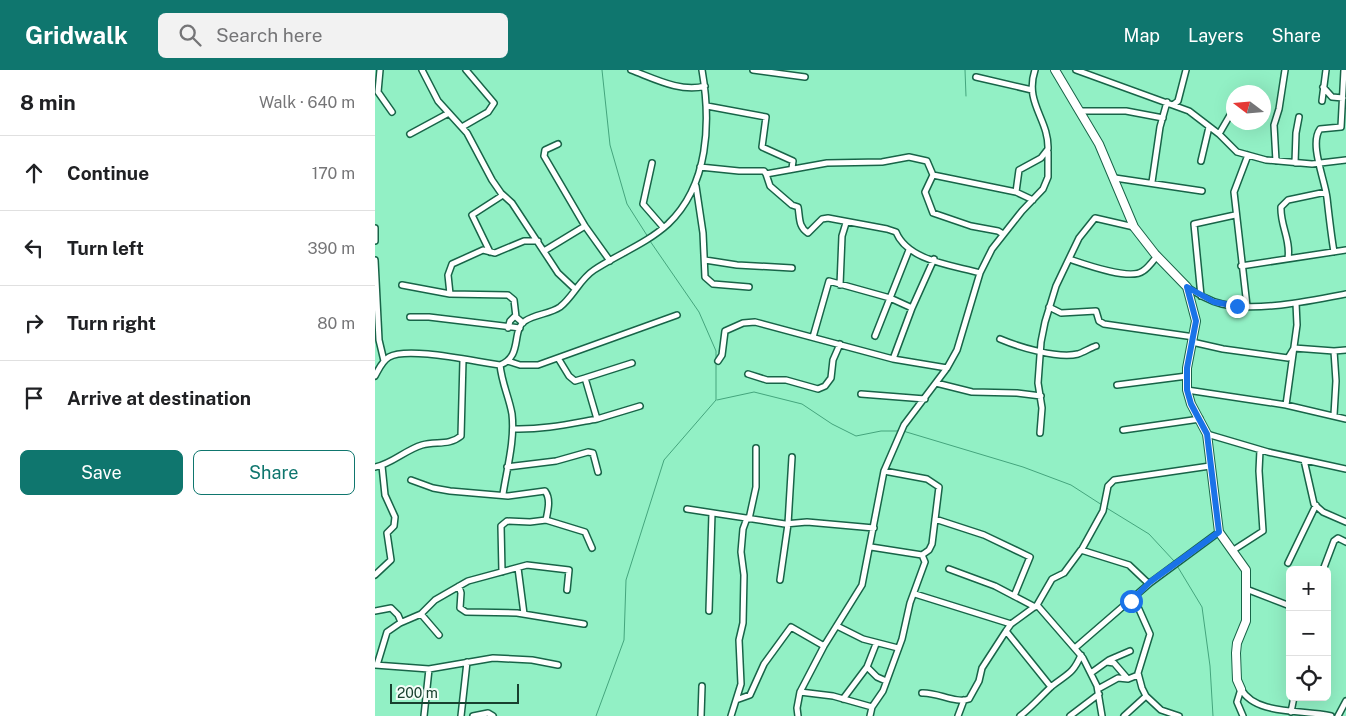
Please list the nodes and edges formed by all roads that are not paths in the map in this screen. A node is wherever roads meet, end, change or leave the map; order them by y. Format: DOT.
graph roads {
  1 [pos="381,70"];
  2 [pos="423,70"];
  3 [pos="466,70"];
  4 [pos="631,70"];
  5 [pos="702,70"];
  6 [pos="753,70"];
  7 [pos="1035,70"];
  8 [pos="1055,70"];
  9 [pos="1076,70"];
  10 [pos="1186,70"];
  11 [pos="1285,70"];
  12 [pos="1326,70"];
  13 [pos="1345,73"];
  14 [pos="805,77"];
  15 [pos="976,77"];
  16 [pos="705,86"];
  17 [pos="1323,87"];
  18 [pos="1032,90"];
  19 [pos="1343,98"];
  20 [pos="1323,101"];
  21 [pos="1167,102"];
  22 [pos="707,106"];
  23 [pos="1173,106"];
  24 [pos="1080,111"];
  25 [pos="392,112"];
  26 [pos="447,114"];
  27 [pos="1299,117"];
  28 [pos="1163,118"];
  29 [pos="1226,122"];
  30 [pos="462,127"];
  31 [pos="1209,127"];
  32 [pos="410,134"];
  33 [pos="1219,134"];
  34 [pos="558,144"];
  35 [pos="1047,152"];
  36 [pos="1248,155"];
  37 [pos="1346,160"];
  38 [pos="1201,161"];
  39 [pos="1276,161"];
  40 [pos="652,163"];
  41 [pos="1295,163"];
  42 [pos="1318,164"];
  43 [pos="700,167"];
  44 [pos="792,168"];
  45 [pos="765,174"];
  46 [pos="933,175"];
  47 [pos="1115,178"];
  48 [pos="1152,182"];
  49 [pos="695,186"];
  50 [pos="1202,191"];
  51 [pos="1016,192"];
  52 [pos="1326,192"];
  53 [pos="503,195"];
  54 [pos="1033,200"];
  55 [pos="1235,215"];
  56 [pos="846,223"];
  57 [pos="585,226"];
  58 [pos="1134,227"];
  59 [pos="375,228"];
  60 [pos="663,228"];
  61 [pos="1003,234"];
  62 [pos="375,241"];
  63 [pos="538,241"];
  64 [pos="909,250"];
  65 [pos="1346,250"];
  66 [pos="543,251"];
  67 [pos="490,252"];
  68 [pos="1334,252"];
  69 [pos="1157,256"];
  70 [pos="1288,258"];
  71 [pos="934,259"];
  72 [pos="1069,259"];
  73 [pos="375,260"];
  74 [pos="705,260"];
  75 [pos="610,261"];
  76 [pos="1241,266"];
  77 [pos="792,268"];
  78 [pos="980,273"];
  79 [pos="402,285"];
  80 [pos="840,285"];
  81 [pos="749,287"];
  82 [pos="1187,287"];
  83 [pos="575,289"];
  84 [pos="450,294"];
  85 [pos="1346,294"];
  86 [pos="1201,296"];
  87 [pos="890,298"];
  88 [pos="1296,303"];
  89 [pos="1247,306"];
  90 [pos="1049,307"];
  91 [pos="912,308"];
  92 [pos="677,315"];
  93 [pos="377,316"];
  94 [pos="515,316"];
  95 [pos="410,318"];
  96 [pos="522,325"];
  97 [pos="508,328"];
  98 [pos="875,336"];
  99 [pos="813,337"];
  100 [pos="1000,339"];
  101 [pos="1193,340"];
  102 [pos="840,344"];
  103 [pos="1096,346"];
  104 [pos="1294,348"];
  105 [pos="1346,350"];
  106 [pos="1041,351"];
  107 [pos="1335,351"];
  108 [pos="558,358"];
  109 [pos="893,359"];
  110 [pos="463,360"];
  111 [pos="384,361"];
  112 [pos="508,361"];
  113 [pos="718,361"];
  114 [pos="632,363"];
  115 [pos="500,365"];
  116 [pos="947,368"];
  117 [pos="748,374"];
  118 [pos="375,376"];
  119 [pos="1187,376"];
  120 [pos="585,378"];
  121 [pos="936,383"];
  122 [pos="1117,385"];
  123 [pos="1187,390"];
  124 [pos="861,394"];
  125 [pos="1041,396"];
  126 [pos="925,399"];
  127 [pos="1286,405"];
  128 [pos="640,406"];
  129 [pos="1335,414"];
  130 [pos="597,419"];
  131 [pos="1201,419"];
  132 [pos="1346,419"];
  133 [pos="513,429"];
  134 [pos="1123,430"];
  135 [pos="1040,433"];
  136 [pos="1207,434"];
  137 [pos="756,448"];
  138 [pos="1260,450"];
  139 [pos="793,457"];
  140 [pos="1304,460"];
  141 [pos="382,466"];
  142 [pos="1210,466"];
  143 [pos="375,467"];
  144 [pos="507,467"];
  145 [pos="1346,469"];
  146 [pos="598,472"];
  147 [pos="884,472"];
  148 [pos="411,480"];
  149 [pos="503,494"];
  150 [pos="1315,506"];
  151 [pos="687,509"];
  152 [pos="712,513"];
  153 [pos="748,519"];
  154 [pos="935,519"];
  155 [pos="546,520"];
  156 [pos="1346,522"];
  157 [pos="788,524"];
  158 [pos="874,528"];
  159 [pos="1219,532"];
  160 [pos="1346,542"];
  161 [pos="871,547"];
  162 [pos="592,548"];
  163 [pos="1082,549"];
  164 [pos="1232,550"];
  165 [pos="923,555"];
  166 [pos="1288,563"];
  167 [pos="1325,566"];
  168 [pos="518,568"];
  169 [pos="949,569"];
  170 [pos="502,572"];
  171 [pos="375,575"];
  172 [pos="780,580"];
  173 [pos="1149,584"];
  174 [pos="459,586"];
  175 [pos="1246,589"];
  176 [pos="567,590"];
  177 [pos="915,594"];
  178 [pos="1014,596"];
  179 [pos="1135,598"];
  180 [pos="1286,604"];
  181 [pos="1036,606"];
  182 [pos="709,610"];
  183 [pos="375,611"];
  184 [pos="421,614"];
  185 [pos="524,614"];
  186 [pos="401,622"];
  187 [pos="583,624"];
  188 [pos="1011,624"];
  189 [pos="837,626"];
  190 [pos="1006,631"];
  191 [pos="439,636"];
  192 [pos="876,644"];
  193 [pos="824,646"];
  194 [pos="898,648"];
  195 [pos="1075,648"];
  196 [pos="1130,651"];
  197 [pos="1081,656"];
  198 [pos="467,662"];
  199 [pos="1107,662"];
  200 [pos="376,665"];
  201 [pos="558,666"];
  202 [pos="867,667"];
  203 [pos="429,669"];
  204 [pos="1091,673"];
  205 [pos="1138,675"];
  206 [pos="1127,679"];
  207 [pos="886,680"];
  208 [pos="702,686"];
  209 [pos="1051,687"];
  210 [pos="1241,688"];
  211 [pos="800,692"];
  212 [pos="1099,692"];
  213 [pos="922,694"];
  214 [pos="1146,696"];
  215 [pos="843,699"];
  216 [pos="736,700"];
  217 [pos="964,700"];
  218 [pos="1294,701"];
  219 [pos="1346,701"];
  220 [pos="872,707"];
  221 [pos="1291,712"];
  222 [pos="424,716"];
  223 [pos="461,716"];
  224 [pos="473,716"];
  225 [pos="493,716"];
  226 [pos="701,716"];
  227 [pos="731,716"];
  228 [pos="798,716"];
  229 [pos="870,716"];
  230 [pos="958,716"];
  231 [pos="1021,716"];
  232 [pos="1070,716"];
  233 [pos="1102,716"];
  234 [pos="1124,716"];
  235 [pos="1179,716"];
  236 [pos="1243,716"];
  237 [pos="1331,716"];
  238 [pos="1338,716"];
  1 -- 25 [label="street"];
  2 -- 26 [label="street"];
  3 -- 30 [label="street"];
  4 -- 16 [label="street"];
  5 -- 16 [label="street"];
  6 -- 14 [label="street"];
  7 -- 18 [label="street"];
  8 -- 24 [label="street"];
  9 -- 21 [label="street"];
  10 -- 23 [label="street"];
  11 -- 39 [label="street"];
  12 -- 17 [label="street"];
  13 -- 19 [label="street"];
  15 -- 18 [label="street"];
  16 -- 22 [label="street"];
  17 -- 19 [label="street"];
  17 -- 20 [label="street"];
  18 -- 35 [label="street"];
  19 -- 42 [label="street"];
  21 -- 23 [label="street"];
  21 -- 28 [label="street"];
  22 -- 43 [label="street"];
  22 -- 44 [label="street"];
  23 -- 31 [label="street"];
  24 -- 28 [label="street"];
  24 -- 47 [label="street"];
  26 -- 30 [label="street"];
  26 -- 32 [label="street"];
  27 -- 41 [label="street"];
  28 -- 48 [label="street"];
  29 -- 33 [label="street"];
  30 -- 53 [label="street"];
  31 -- 33 [label="street"];
  31 -- 38 [label="street"];
  33 -- 36 [label="street"];
  34 -- 57 [label="street"];
  35 -- 51 [label="street"];
  35 -- 54 [label="street"];
  36 -- 39 [label="street"];
  36 -- 55 [label="street"];
  37 -- 42 [label="street"];
  39 -- 41 [label="street"];
  40 -- 60 [label="street"];
  41 -- 42 [label="street"];
  42 -- 52 [label="street"];
  43 -- 45 [label="street"];
  43 -- 49 [label="street"];
  44 -- 45 [label="street"];
  44 -- 46 [label="street"];
  45 -- 56 [label="street"];
  46 -- 51 [label="street"];
  46 -- 61 [label="street"];
  47 -- 48 [label="street"];
  47 -- 58 [label="street"];
  48 -- 50 [label="street"];
  49 -- 60 [label="street"];
  49 -- 74 [label="street"];
  51 -- 54 [label="street"];
  52 -- 68 [label="street"];
  52 -- 70 [label="street"];
  53 -- 63 [label="street"];
  53 -- 67 [label="street"];
  54 -- 61 [label="street"];
  55 -- 76 [label="street"];
  55 -- 86 [label="street"];
  56 -- 64 [label="street"];
  56 -- 80 [label="street"];
  57 -- 66 [label="street"];
  57 -- 75 [label="street"];
  58 -- 69 [label="street"];
  58 -- 72 [label="street"];
  59 -- 62 [label="street"];
  60 -- 75 [label="street"];
  61 -- 78 [label="street"];
  63 -- 66 [label="street"];
  63 -- 67 [label="street"];
  64 -- 71 [label="street"];
  64 -- 87 [label="street"];
  65 -- 68 [label="street"];
  66 -- 83 [label="street"];
  67 -- 84 [label="street"];
  68 -- 70 [label="street"];
  69 -- 72 [label="street"];
  69 -- 82 [label="street"];
  70 -- 76 [label="street"];
  71 -- 78 [label="street"];
  71 -- 91 [label="street"];
  72 -- 90 [label="street"];
  73 -- 93 [label="street"];
  74 -- 77 [label="street"];
  74 -- 81 [label="street"];
  75 -- 83 [label="street"];
  76 -- 89 [label="street"];
  78 -- 116 [label="street"];
  79 -- 84 [label="street"];
  80 -- 87 [label="street"];
  80 -- 99 [label="street"];
  82 -- 86 [label="street"];
  82 -- 101 [label="street"];
  83 -- 96 [label="street"];
  84 -- 94 [label="street"];
  85 -- 88 [label="street"];
  86 -- 89 [label="street"];
  87 -- 91 [label="street"];
  87 -- 98 [label="street"];
  88 -- 89 [label="street"];
  88 -- 104 [label="street"];
  90 -- 101 [label="street"];
  90 -- 106 [label="street"];
  91 -- 109 [label="street"];
  92 -- 108 [label="street"];
  93 -- 111 [label="street"];
  94 -- 96 [label="street"];
  94 -- 97 [label="street"];
  95 -- 97 [label="street"];
  96 -- 97 [label="street"];
  96 -- 112 [label="street"];
  99 -- 102 [label="street"];
  99 -- 113 [label="street"];
  100 -- 106 [label="street"];
  101 -- 104 [label="street"];
  101 -- 119 [label="street"];
  102 -- 109 [label="street"];
  102 -- 117 [label="street"];
  103 -- 106 [label="street"];
  104 -- 107 [label="street"];
  104 -- 127 [label="street"];
  105 -- 107 [label="street"];
  106 -- 125 [label="street"];
  107 -- 129 [label="street"];
  108 -- 112 [label="street"];
  108 -- 120 [label="street"];
  109 -- 116 [label="street"];
  110 -- 111 [label="street"];
  110 -- 115 [label="street"];
  110 -- 141 [label="street"];
  111 -- 118 [label="street"];
  112 -- 115 [label="street"];
  114 -- 120 [label="street"];
  115 -- 133 [label="street"];
  116 -- 121 [label="street"];
  119 -- 122 [label="street"];
  119 -- 123 [label="street"];
  120 -- 130 [label="street"];
  121 -- 125 [label="street"];
  121 -- 126 [label="street"];
  123 -- 127 [label="street"];
  123 -- 131 [label="street"];
  124 -- 126 [label="street"];
  125 -- 135 [label="street"];
  126 -- 147 [label="street"];
  127 -- 129 [label="street"];
  128 -- 130 [label="street"];
  129 -- 132 [label="street"];
  130 -- 133 [label="street"];
  131 -- 134 [label="street"];
  131 -- 136 [label="street"];
  133 -- 144 [label="street"];
  136 -- 138 [label="street"];
  136 -- 142 [label="street"];
  137 -- 153 [label="street"];
  138 -- 140 [label="street"];
  138 -- 164 [label="street"];
  139 -- 157 [label="street"];
  140 -- 145 [label="street"];
  140 -- 150 [label="street"];
  141 -- 143 [label="street"];
  141 -- 171 [label="street"];
  142 -- 159 [label="street"];
  142 -- 163 [label="street"];
  144 -- 146 [label="street"];
  144 -- 149 [label="street"];
  147 -- 154 [label="street"];
  147 -- 158 [label="street"];
  148 -- 149 [label="street"];
  149 -- 155 [label="street"];
  150 -- 156 [label="street"];
  150 -- 166 [label="street"];
  151 -- 152 [label="street"];
  152 -- 153 [label="street"];
  152 -- 182 [label="street"];
  153 -- 157 [label="street"];
  153 -- 216 [label="street"];
  154 -- 165 [label="street"];
  154 -- 178 [label="street"];
  155 -- 162 [label="street"];
  155 -- 170 [label="street"];
  157 -- 158 [label="street"];
  157 -- 172 [label="street"];
  158 -- 161 [label="street"];
  159 -- 164 [label="street"];
  159 -- 173 [label="street"];
  160 -- 167 [label="street"];
  161 -- 165 [label="street"];
  161 -- 189 [label="street"];
  163 -- 173 [label="street"];
  163 -- 181 [label="street"];
  164 -- 175 [label="street"];
  165 -- 177 [label="street"];
  168 -- 170 [label="street"];
  168 -- 176 [label="street"];
  168 -- 185 [label="street"];
  169 -- 178 [label="street"];
  170 -- 174 [label="street"];
  173 -- 179 [label="street"];
  174 -- 184 [label="street"];
  174 -- 185 [label="street"];
  175 -- 180 [label="street"];
  175 -- 210 [label="street"];
  177 -- 188 [label="street"];
  177 -- 194 [label="street"];
  178 -- 181 [label="street"];
  179 -- 195 [label="street"];
  179 -- 205 [label="street"];
  181 -- 188 [label="street"];
  181 -- 195 [label="street"];
  183 -- 186 [label="street"];
  184 -- 186 [label="street"];
  184 -- 191 [label="street"];
  185 -- 187 [label="street"];
  186 -- 200 [label="street"];
  188 -- 190 [label="street"];
  189 -- 192 [label="street"];
  189 -- 193 [label="street"];
  190 -- 209 [label="street"];
  190 -- 217 [label="street"];
  192 -- 194 [label="street"];
  192 -- 202 [label="street"];
  193 -- 211 [label="street"];
  193 -- 216 [label="street"];
  194 -- 207 [label="street"];
  195 -- 197 [label="street"];
  196 -- 199 [label="street"];
  197 -- 204 [label="street"];
  197 -- 209 [label="street"];
  198 -- 201 [label="street"];
  198 -- 203 [label="street"];
  198 -- 223 [label="street"];
  199 -- 204 [label="street"];
  199 -- 206 [label="street"];
  200 -- 203 [label="street"];
  202 -- 207 [label="street"];
  202 -- 215 [label="street"];
  203 -- 222 [label="street"];
  204 -- 212 [label="street"];
  205 -- 206 [label="street"];
  205 -- 214 [label="street"];
  206 -- 212 [label="street"];
  207 -- 220 [label="street"];
  208 -- 226 [label="street"];
  209 -- 231 [label="street"];
  210 -- 221 [label="street"];
  210 -- 236 [label="street"];
  211 -- 215 [label="street"];
  211 -- 228 [label="street"];
  212 -- 232 [label="street"];
  212 -- 233 [label="street"];
  213 -- 217 [label="street"];
  214 -- 234 [label="street"];
  214 -- 235 [label="street"];
  215 -- 220 [label="street"];
  216 -- 227 [label="street"];
  217 -- 230 [label="street"];
  218 -- 221 [label="street"];
  219 -- 238 [label="street"];
  220 -- 229 [label="street"];
  221 -- 237 [label="street"];
  224 -- 225 [label="street"];
}
